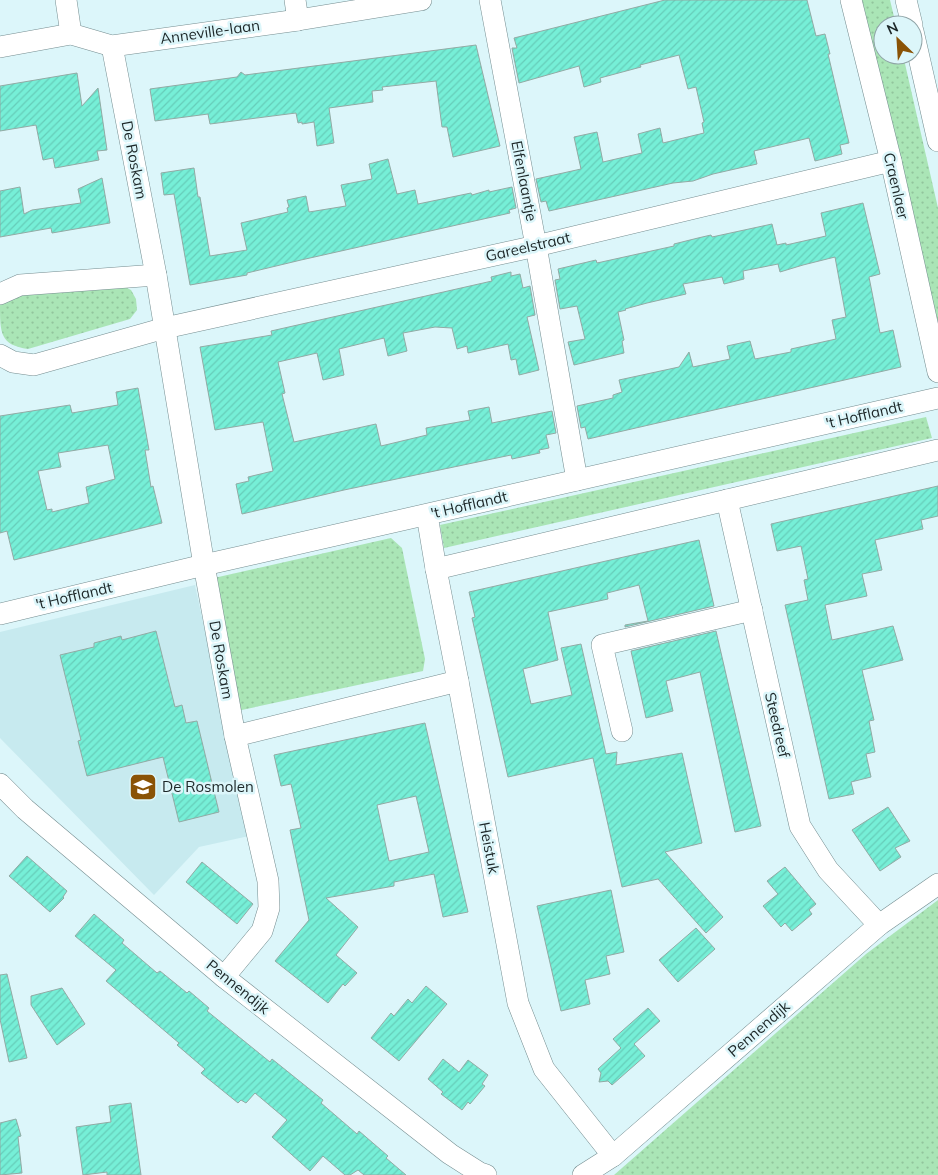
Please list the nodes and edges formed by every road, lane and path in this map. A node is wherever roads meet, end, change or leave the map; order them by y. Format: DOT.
graph roads {
  1 [pos="66,0"];
  2 [pos="421,0"];
  3 [pos="490,0"];
  4 [pos="851,0"];
  5 [pos="906,0"];
  6 [pos="296,10"];
  7 [pos="910,15"];
  8 [pos="71,34"];
  9 [pos="112,46"];
  10 [pos="0,47"];
  11 [pos="921,65"];
  12 [pos="938,140"];
  13 [pos="891,162"];
  14 [pos="536,246"];
  15 [pos="156,275"];
  16 [pos="0,294"];
  17 [pos="165,328"];
  18 [pos="0,355"];
  19 [pos="938,372"];
  20 [pos="938,398"];
  21 [pos="938,450"];
  22 [pos="577,480"];
  23 [pos="727,500"];
  24 [pos="427,515"];
  25 [pos="204,565"];
  26 [pos="436,569"];
  27 [pos="752,610"];
  28 [pos="0,614"];
  29 [pos="458,681"];
  30 [pos="622,731"];
  31 [pos="235,736"];
  32 [pos="0,784"];
  33 [pos="938,884"];
  34 [pos="879,925"];
  35 [pos="224,977"];
  36 [pos="613,1156"];
  37 [pos="486,1175"];
  38 [pos="582,1175"];
  1 -- 8 [label="street"];
  2 -- 6 [label="street, Anneville-laan"];
  3 -- 14 [label="street, Elfenlaantje"];
  4 -- 13 [label="street, Craenlaer"];
  5 -- 7 [label="street"];
  6 -- 9 [label="street, Anneville-laan"];
  8 -- 9 [label="street, Anneville-laan"];
  8 -- 10 [label="street, Anneville-laan"];
  9 -- 15 [label="street, De Roskam"];
  11 -- 12 [label="street"];
  13 -- 14 [label="street, Gareelstraat"];
  13 -- 19 [label="street, Craenlaer"];
  14 -- 17 [label="street, Gareelstraat"];
  14 -- 22 [label="street, Elfenlaantje"];
  15 -- 16 [label="street"];
  15 -- 17 [label="street, De Roskam"];
  17 -- 18 [label="street"];
  17 -- 25 [label="street, De Roskam"];
  20 -- 22 [label="street, 't Hofflandt"];
  21 -- 23 [label="street"];
  22 -- 24 [label="street, 't Hofflandt"];
  23 -- 26 [label="street"];
  23 -- 27 [label="street, Steedreef"];
  24 -- 25 [label="street, 't Hofflandt"];
  24 -- 26 [label="street, Heistuk"];
  25 -- 28 [label="street, 't Hofflandt"];
  25 -- 31 [label="street, De Roskam"];
  26 -- 29 [label="street, Heistuk"];
  27 -- 30 [label="street"];
  27 -- 34 [label="street, Steedreef"];
  29 -- 31 [label="street"];
  29 -- 36 [label="street, Heistuk"];
  31 -- 35 [label="street, De Roskam"];
  32 -- 35 [label="street, Pennendijk"];
  33 -- 34 [label="street, Pennendijk"];
  34 -- 36 [label="street, Pennendijk"];
  35 -- 37 [label="street, Pennendijk"];
  36 -- 38 [label="street, Pennendijk"];
}
